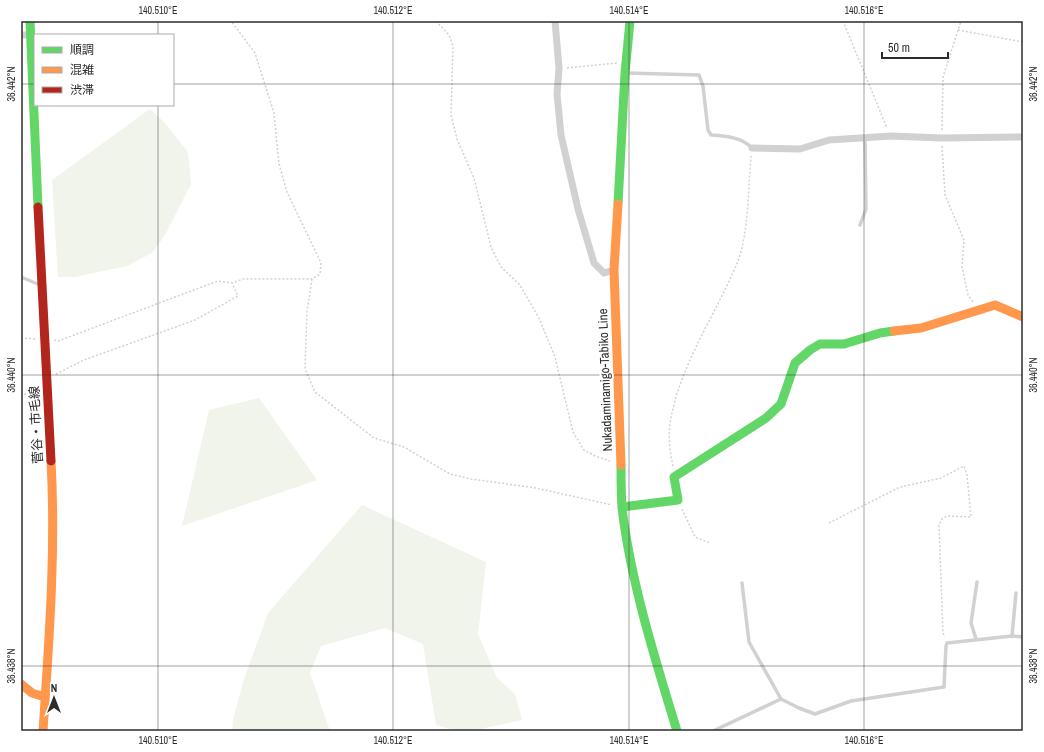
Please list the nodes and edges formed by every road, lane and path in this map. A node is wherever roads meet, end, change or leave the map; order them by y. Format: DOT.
graph roads {
  1 [pos="30,21"];
  2 [pos="231,21"];
  3 [pos="436,21"];
  4 [pos="555,21"];
  5 [pos="630,21"];
  6 [pos="843,21"];
  7 [pos="961,21"];
  8 [pos="958,30"];
  9 [pos="25,35"];
  10 [pos="1023,42"];
  11 [pos="626,62"];
  12 [pos="559,68"];
  13 [pos="625,73"];
  14 [pos="891,136"];
  15 [pos="1023,137"];
  16 [pos="865,138"];
  17 [pos="941,138"];
  18 [pos="752,148"];
  19 [pos="860,225"];
  20 [pos="614,270"];
  21 [pos="21,277"];
  22 [pos="312,279"];
  23 [pos="232,283"];
  24 [pos="41,285"];
  25 [pos="977,309"];
  26 [pos="1023,317"];
  27 [pos="21,338"];
  28 [pos="44,339"];
  29 [pos="46,380"];
  30 [pos="21,397"];
  31 [pos="621,464"];
  32 [pos="674,477"];
  33 [pos="678,500"];
  34 [pos="622,507"];
  35 [pos="829,523"];
  36 [pos="710,543"];
  37 [pos="977,582"];
  38 [pos="742,583"];
  39 [pos="1016,594"];
  40 [pos="1012,636"];
  41 [pos="1023,637"];
  42 [pos="976,639"];
  43 [pos="947,643"];
  44 [pos="21,684"];
  45 [pos="45,697"];
  46 [pos="781,699"];
  47 [pos="43,731"];
  48 [pos="677,731"];
  49 [pos="713,731"];
  1 -- 9 [label="street, 菅谷・市毛線"];
  2 -- 22 [label="path"];
  3 -- 31 [label="path"];
  4 -- 12 [label="street"];
  5 -- 11 [label="street, Nukadaminamigo-Tabiko Line"];
  6 -- 14 [label="path"];
  7 -- 8 [label="path"];
  8 -- 10 [label="path"];
  8 -- 17 [label="path"];
  9 -- 24 [label="street, 菅谷・市毛線"];
  11 -- 12 [label="path"];
  11 -- 13 [label="street, Nukadaminamigo-Tabiko Line"];
  12 -- 20 [label="street"];
  13 -- 18 [label="lane"];
  13 -- 20 [label="street, Nukadaminamigo-Tabiko Line"];
  14 -- 16 [label="street"];
  14 -- 17 [label="street"];
  15 -- 17 [label="street"];
  16 -- 18 [label="street"];
  16 -- 19 [label="lane"];
  17 -- 25 [label="path"];
  18 -- 32 [label="path"];
  20 -- 31 [label="street, Nukadaminamigo-Tabiko Line"];
  21 -- 24 [label="lane"];
  22 -- 23 [label="path"];
  22 -- 34 [label="path"];
  23 -- 28 [label="path"];
  23 -- 29 [label="path"];
  24 -- 28 [label="street, 菅谷・市毛線"];
  25 -- 26 [label="street"];
  25 -- 32 [label="street"];
  27 -- 28 [label="path"];
  28 -- 29 [label="street, 菅谷・市毛線"];
  29 -- 30 [label="path"];
  29 -- 45 [label="street, 菅谷・市毛線"];
  31 -- 34 [label="street, Nukadaminamigo-Tabiko Line"];
  32 -- 33 [label="street"];
  33 -- 34 [label="street"];
  33 -- 36 [label="path"];
  34 -- 48 [label="street, Nukadaminamigo-Tabiko Line"];
  35 -- 43 [label="path"];
  37 -- 42 [label="lane"];
  38 -- 46 [label="lane"];
  39 -- 40 [label="lane"];
  40 -- 41 [label="lane"];
  40 -- 42 [label="lane"];
  42 -- 43 [label="lane"];
  43 -- 46 [label="lane"];
  44 -- 45 [label="street"];
  45 -- 47 [label="street, 菅谷・市毛線"];
  46 -- 49 [label="lane"];
}
